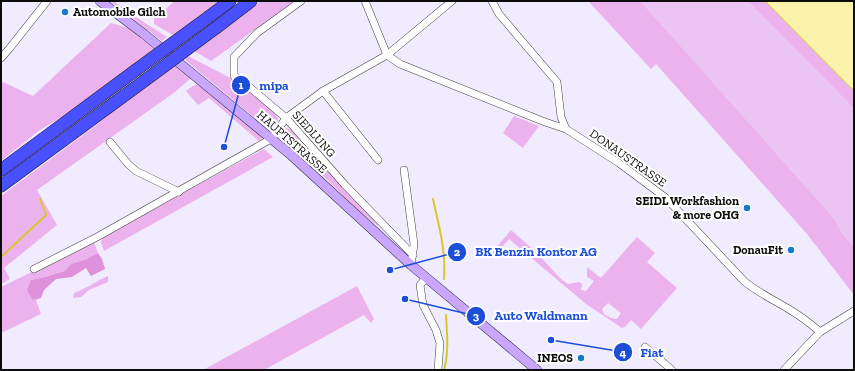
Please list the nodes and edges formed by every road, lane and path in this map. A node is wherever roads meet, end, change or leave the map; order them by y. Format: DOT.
graph roads {
  1 [pos="47,1"];
  2 [pos="100,1"];
  3 [pos="230,1"];
  4 [pos="251,1"];
  5 [pos="301,1"];
  6 [pos="366,1"];
  7 [pos="452,1"];
  8 [pos="492,1"];
  9 [pos="387,55"];
  10 [pos="1,58"];
  11 [pos="323,91"];
  12 [pos="560,110"];
  13 [pos="289,116"];
  14 [pos="545,122"];
  15 [pos="566,129"];
  16 [pos="271,139"];
  17 [pos="110,142"];
  18 [pos="378,160"];
  19 [pos="1,170"];
  20 [pos="404,170"];
  21 [pos="1,186"];
  22 [pos="179,192"];
  23 [pos="413,255"];
  24 [pos="411,265"];
  25 [pos="34,269"];
  26 [pos="426,278"];
  27 [pos="854,311"];
  28 [pos="820,332"];
  29 [pos="645,347"];
  30 [pos="788,368"];
  31 [pos="438,370"];
  32 [pos="537,370"];
  33 [pos="672,370"];
  1 -- 10 [label="street"];
  2 -- 16 [label="main road, HAUPTSTRASSE"];
  3 -- 19 [label="highway, bridge"];
  4 -- 21 [label="highway, bridge"];
  5 -- 13 [label="street, SIEDLUNG"];
  6 -- 9 [label="street"];
  7 -- 9 [label="street"];
  8 -- 12 [label="street"];
  9 -- 11 [label="street, SIEDLUNG"];
  9 -- 14 [label="street, DONAUSTRASSE"];
  11 -- 13 [label="street, SIEDLUNG"];
  11 -- 18 [label="street"];
  12 -- 14 [label="street"];
  12 -- 15 [label="street"];
  13 -- 16 [label="street"];
  13 -- 23 [label="street, SIEDLUNG"];
  14 -- 15 [label="street, DONAUSTRASSE"];
  15 -- 28 [label="street, DONAUSTRASSE"];
  16 -- 22 [label="street"];
  16 -- 24 [label="main road, HAUPTSTRASSE"];
  17 -- 22 [label="street"];
  20 -- 23 [label="street"];
  22 -- 25 [label="street"];
  23 -- 24 [label="street"];
  24 -- 26 [label="main road, HAUPTSTRASSE"];
  26 -- 31 [label="street"];
  26 -- 32 [label="main road, HAUPTSTRASSE"];
  27 -- 28 [label="street"];
  28 -- 30 [label="street"];
  29 -- 33 [label="street"];
}
